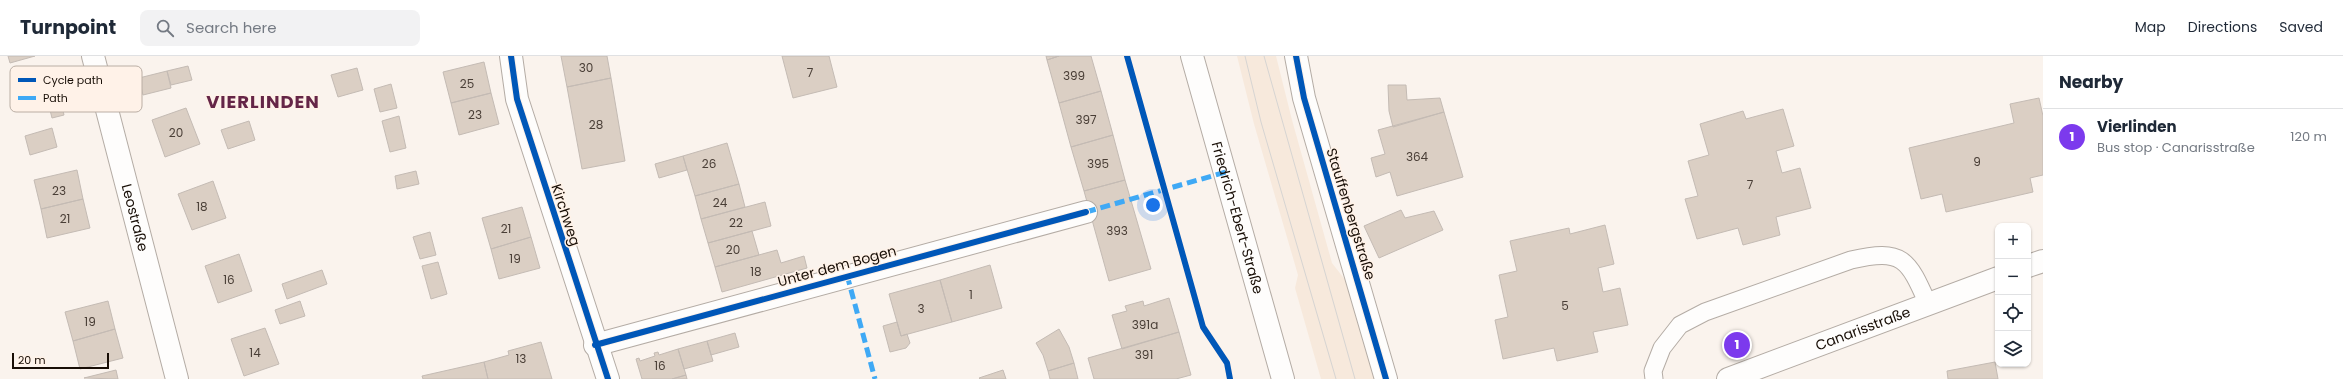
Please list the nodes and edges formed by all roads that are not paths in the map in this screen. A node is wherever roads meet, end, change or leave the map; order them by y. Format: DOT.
graph roads {
  1 [pos="93,56"];
  2 [pos="511,56"];
  3 [pos="1192,56"];
  4 [pos="1296,56"];
  5 [pos="96,66"];
  6 [pos="108,112"];
  7 [pos="1086,212"];
  8 [pos="2043,261"];
  9 [pos="2031,265"];
  10 [pos="1995,279"];
  11 [pos="1928,304"];
  12 [pos="595,345"];
  13 [pos="177,379"];
  14 [pos="608,379"];
  15 [pos="1282,379"];
  16 [pos="1386,379"];
  17 [pos="1654,379"];
  18 [pos="1728,379"];
  1 -- 5 [label="street, Leostraße"];
  2 -- 12 [label="street, Kirchweg"];
  3 -- 15 [label="street, Friedrich-Ebert-Straße"];
  4 -- 16 [label="street, Stauffenbergstraße"];
  6 -- 13 [label="street, Leostraße"];
  7 -- 12 [label="street, Unter dem Bogen"];
  8 -- 9 [label="street"];
  10 -- 11 [label="street, Canarisstraße"];
  11 -- 17 [label="lane"];
  11 -- 18 [label="street, Canarisstraße"];
  12 -- 14 [label="street, Kirchweg"];
}
